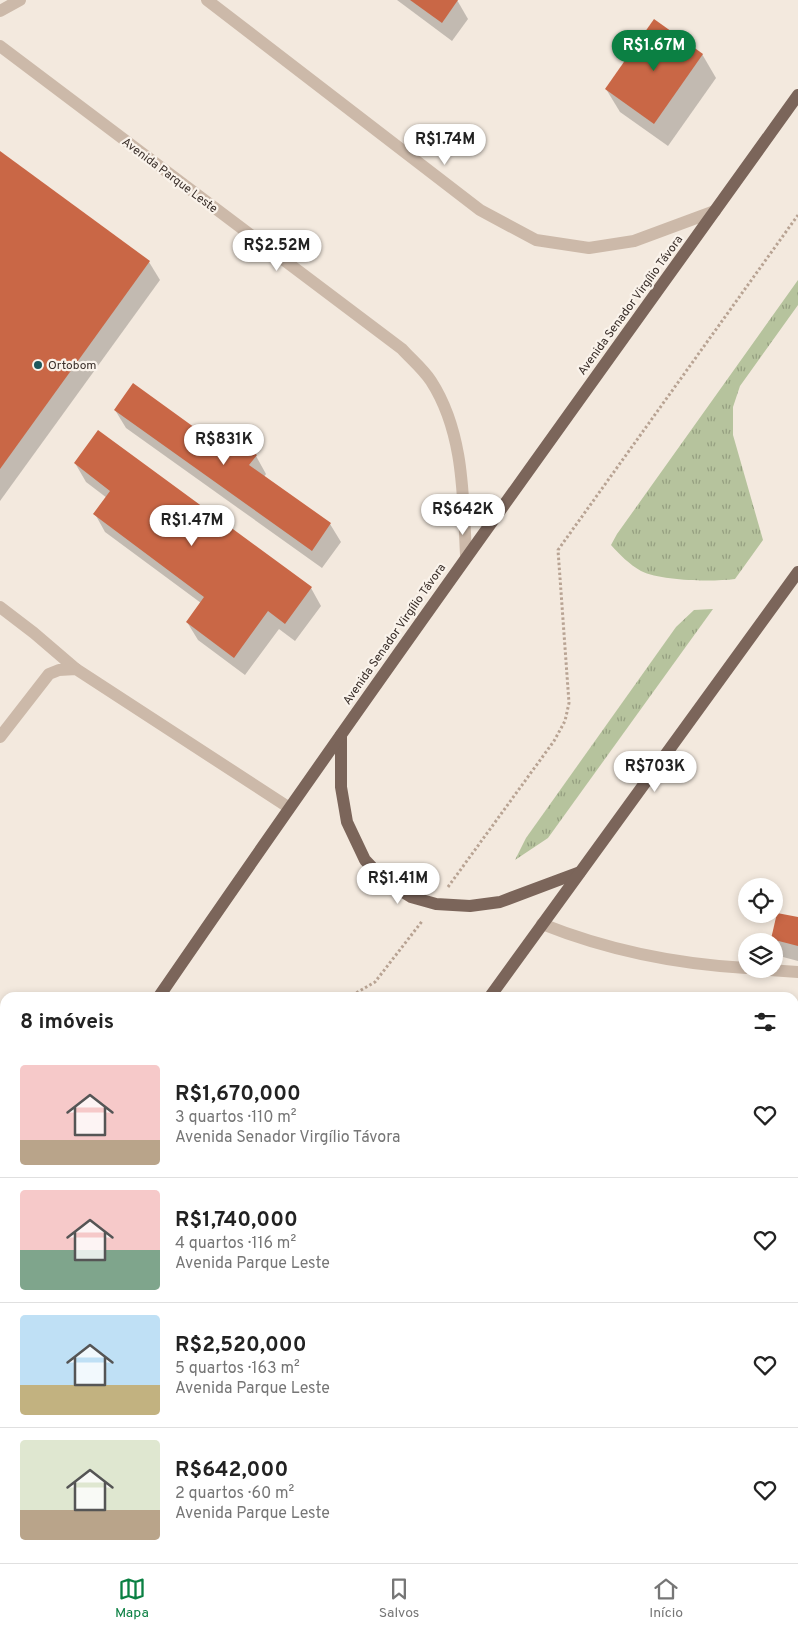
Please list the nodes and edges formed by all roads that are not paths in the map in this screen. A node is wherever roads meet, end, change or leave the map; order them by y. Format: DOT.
graph roads {
  1 [pos="20,0"];
  2 [pos="207,0"];
  3 [pos="0,12"];
  4 [pos="0,46"];
  5 [pos="798,95"];
  6 [pos="715,211"];
  7 [pos="466,555"];
  8 [pos="798,572"];
  9 [pos="0,606"];
  10 [pos="76,669"];
  11 [pos="341,735"];
  12 [pos="0,737"];
  13 [pos="288,808"];
  14 [pos="581,871"];
  15 [pos="542,924"];
  16 [pos="738,967"];
  17 [pos="783,971"];
  18 [pos="798,972"];
  19 [pos="162,992"];
  20 [pos="493,992"];
  1 -- 3 [label="street"];
  2 -- 6 [label="street"];
  4 -- 7 [label="street, Avenida Parque Leste"];
  5 -- 6 [label="main road, Avenida Senador Virgílio Távora"];
  6 -- 7 [label="main road, Avenida Senador Virgílio Távora"];
  7 -- 11 [label="main road, Avenida Senador Virgílio Távora"];
  8 -- 14 [label="main road"];
  9 -- 10 [label="street"];
  10 -- 12 [label="street"];
  10 -- 13 [label="street"];
  11 -- 13 [label="main road, Avenida Senador Virgílio Távora"];
  11 -- 14 [label="main road"];
  13 -- 19 [label="main road, Avenida Senador Virgílio Távora"];
  14 -- 15 [label="main road"];
  15 -- 16 [label="street"];
  15 -- 20 [label="main road"];
  17 -- 18 [label="street"];
}
